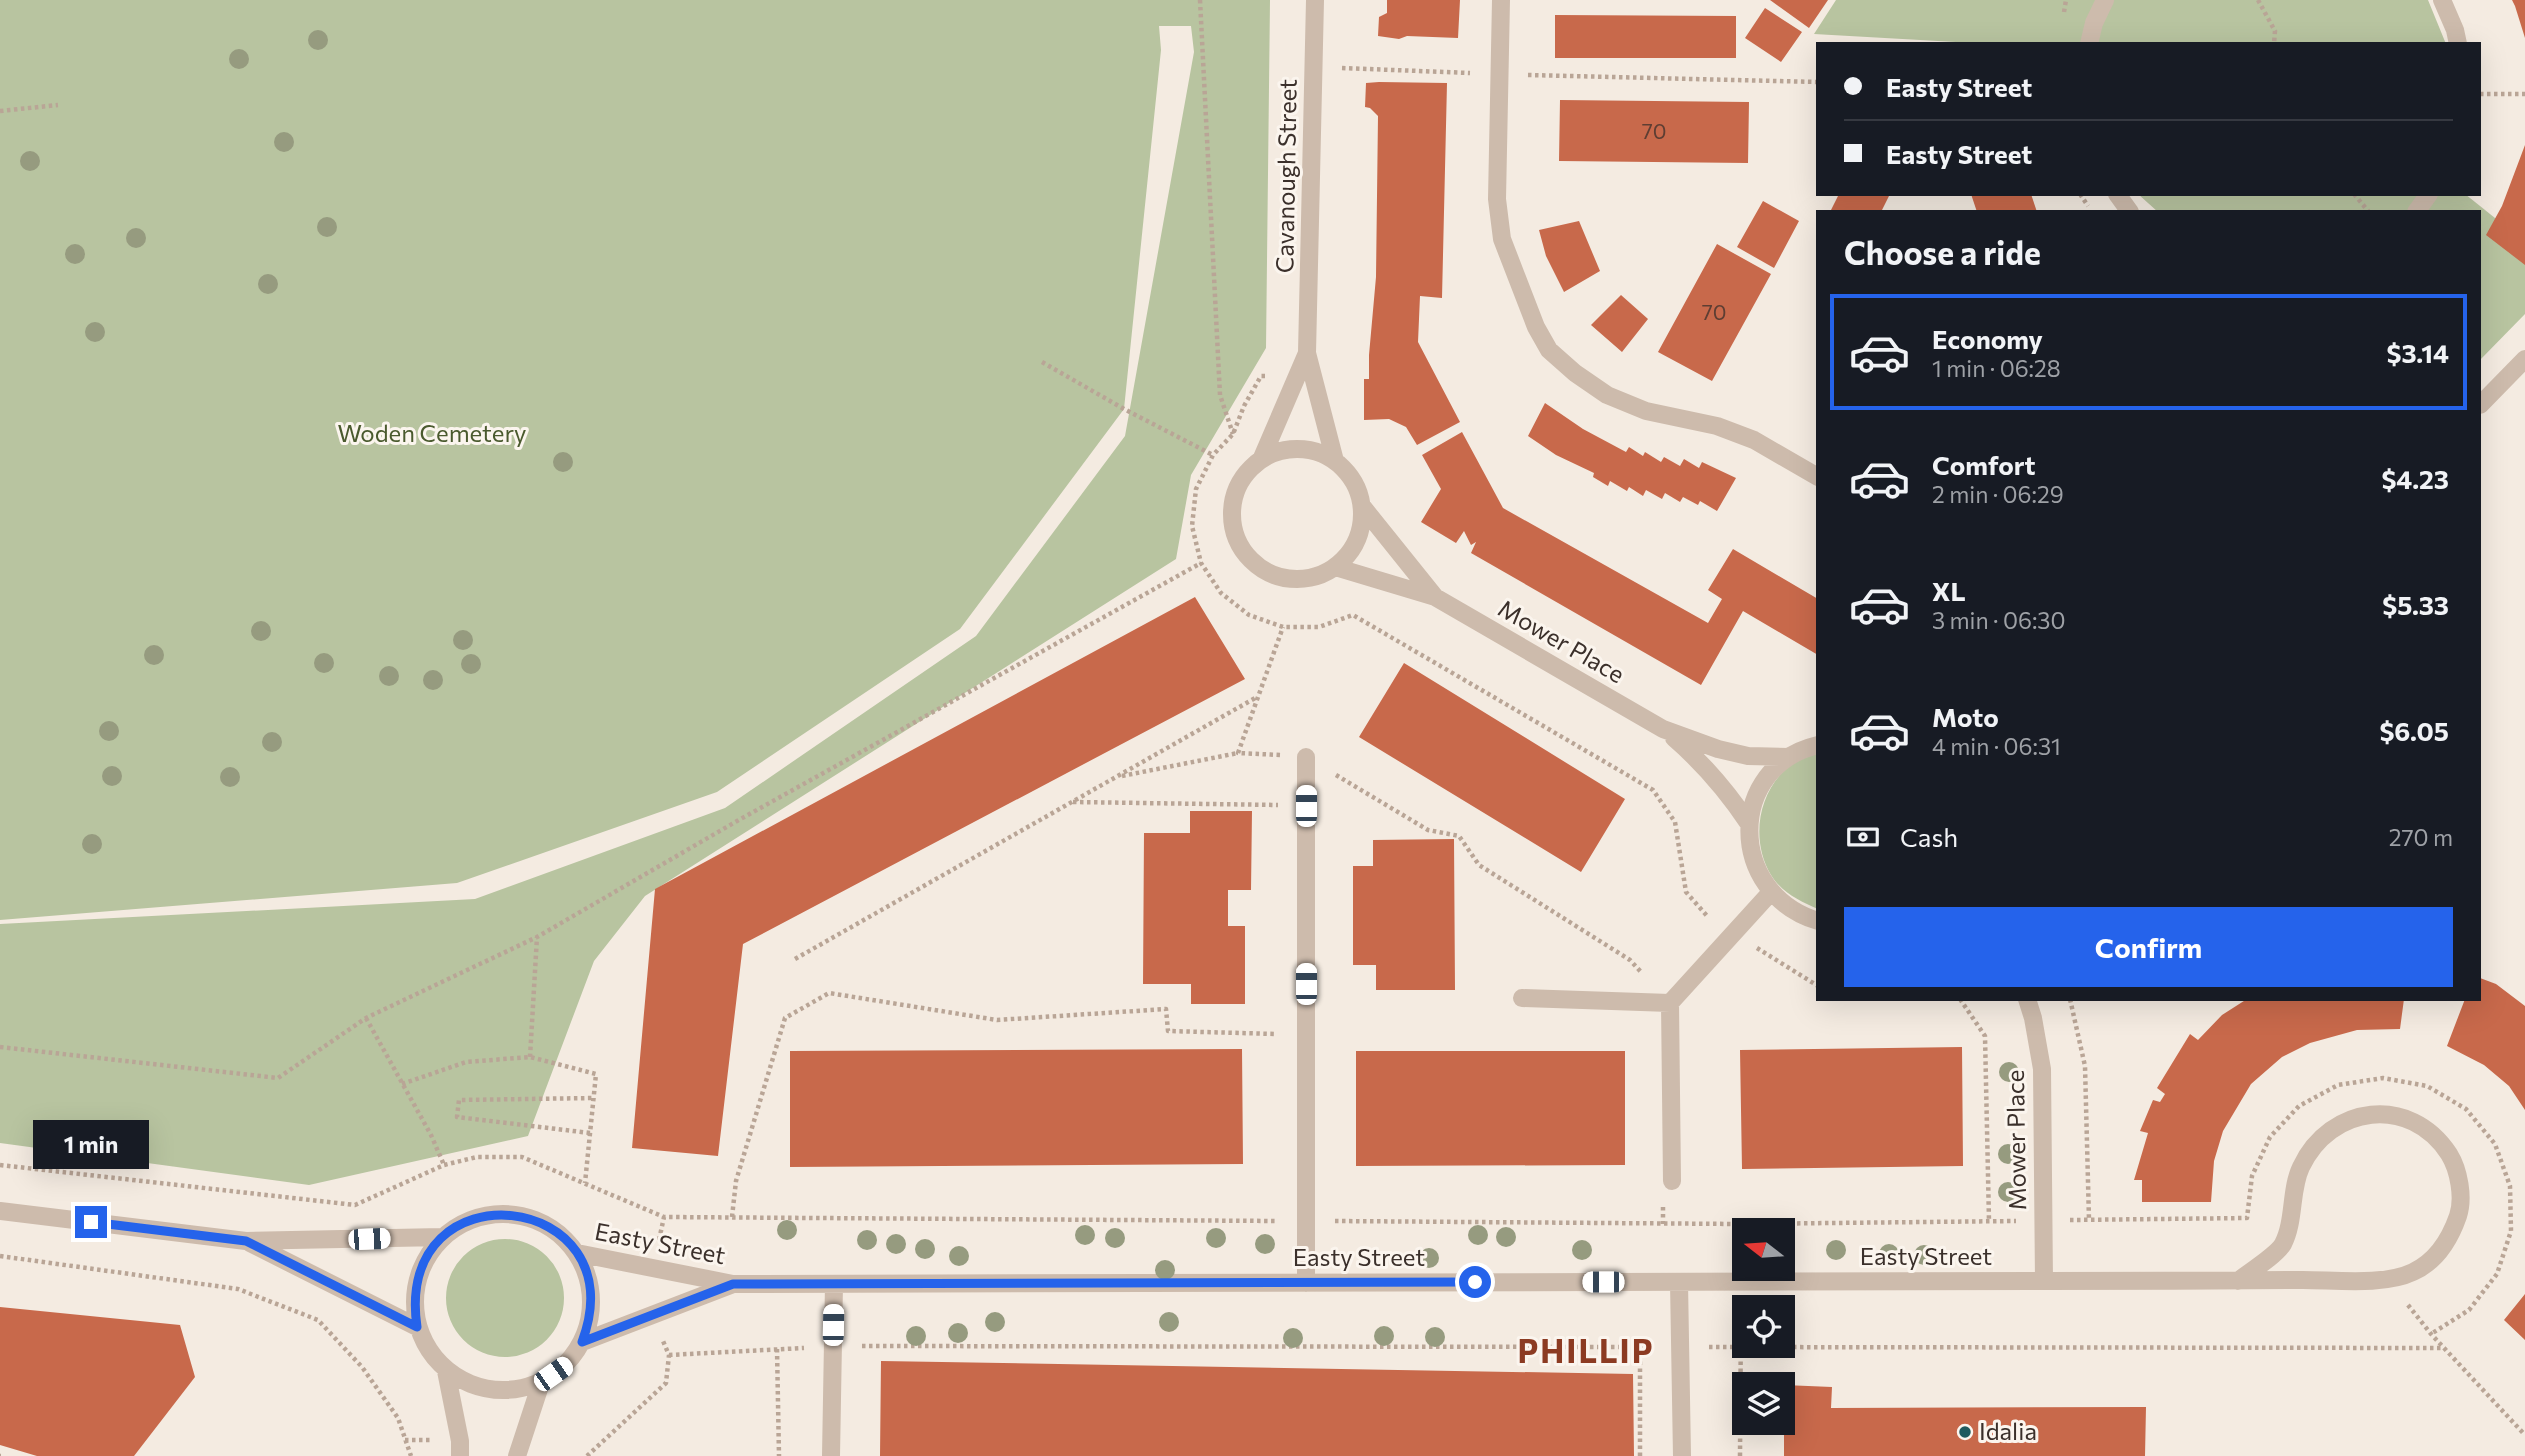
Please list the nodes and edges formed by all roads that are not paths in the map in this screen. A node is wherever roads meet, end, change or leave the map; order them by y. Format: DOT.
graph roads {
  1 [pos="1315,0"];
  2 [pos="1501,0"];
  3 [pos="2105,0"];
  4 [pos="2442,0"];
  5 [pos="2089,42"];
  6 [pos="2458,42"];
  7 [pos="1307,353"];
  8 [pos="2525,359"];
  9 [pos="2481,404"];
  10 [pos="1261,460"];
  11 [pos="1335,461"];
  12 [pos="1816,476"];
  13 [pos="1362,506"];
  14 [pos="1335,567"];
  15 [pos="1435,597"];
  16 [pos="1663,729"];
  17 [pos="1816,746"];
  18 [pos="1306,757"];
  19 [pos="1789,757"];
  20 [pos="1749,824"];
  21 [pos="1771,892"];
  22 [pos="1816,920"];
  23 [pos="1522,998"];
  24 [pos="2028,1001"];
  25 [pos="1670,1003"];
  26 [pos="1672,1181"];
  27 [pos="0,1211"];
  28 [pos="442,1237"];
  29 [pos="246,1241"];
  30 [pos="577,1253"];
  31 [pos="2044,1281"];
  32 [pos="2238,1281"];
  33 [pos="1679,1282"];
  34 [pos="1306,1283"];
  35 [pos="733,1284"];
  36 [pos="834,1284"];
  37 [pos="417,1327"];
  38 [pos="582,1342"];
  39 [pos="446,1371"];
  40 [pos="541,1382"];
  41 [pos="460,1456"];
  42 [pos="517,1456"];
  43 [pos="831,1456"];
  44 [pos="1682,1456"];
  1 -- 7 [label="street, Cavanough Street"];
  2 -- 12 [label="street"];
  3 -- 5 [label="street"];
  4 -- 6 [label="street"];
  7 -- 10 [label="street, Cavanough Street"];
  7 -- 11 [label="street, Cavanough Street"];
  8 -- 9 [label="street"];
  10 -- 11 [label="street"];
  10 -- 14 [label="street"];
  11 -- 13 [label="street"];
  13 -- 14 [label="street"];
  13 -- 15 [label="street, Mower Place"];
  14 -- 15 [label="street, Mower Place"];
  15 -- 16 [label="street, Mower Place"];
  16 -- 19 [label="street, Mower Place"];
  16 -- 20 [label="street, Mower Place"];
  17 -- 19 [label="street"];
  18 -- 34 [label="street"];
  19 -- 20 [label="street"];
  20 -- 21 [label="street"];
  21 -- 22 [label="street"];
  21 -- 25 [label="street"];
  23 -- 25 [label="street"];
  24 -- 31 [label="street, Mower Place"];
  25 -- 26 [label="street"];
  27 -- 29 [label="street"];
  28 -- 29 [label="street"];
  28 -- 30 [label="street"];
  28 -- 37 [label="street"];
  29 -- 37 [label="street"];
  30 -- 35 [label="street, Easty Street"];
  30 -- 38 [label="street"];
  31 -- 32 [label="street, Easty Street"];
  31 -- 33 [label="street, Easty Street"];
  32 -- 32 [label="street, Easty Street"];
  33 -- 34 [label="street, Easty Street"];
  33 -- 44 [label="street"];
  34 -- 36 [label="street, Easty Street"];
  35 -- 36 [label="street, Easty Street"];
  35 -- 38 [label="street, Easty Street"];
  36 -- 43 [label="street"];
  37 -- 39 [label="street"];
  38 -- 40 [label="street"];
  39 -- 40 [label="street"];
  39 -- 41 [label="street"];
  40 -- 42 [label="street"];
}
